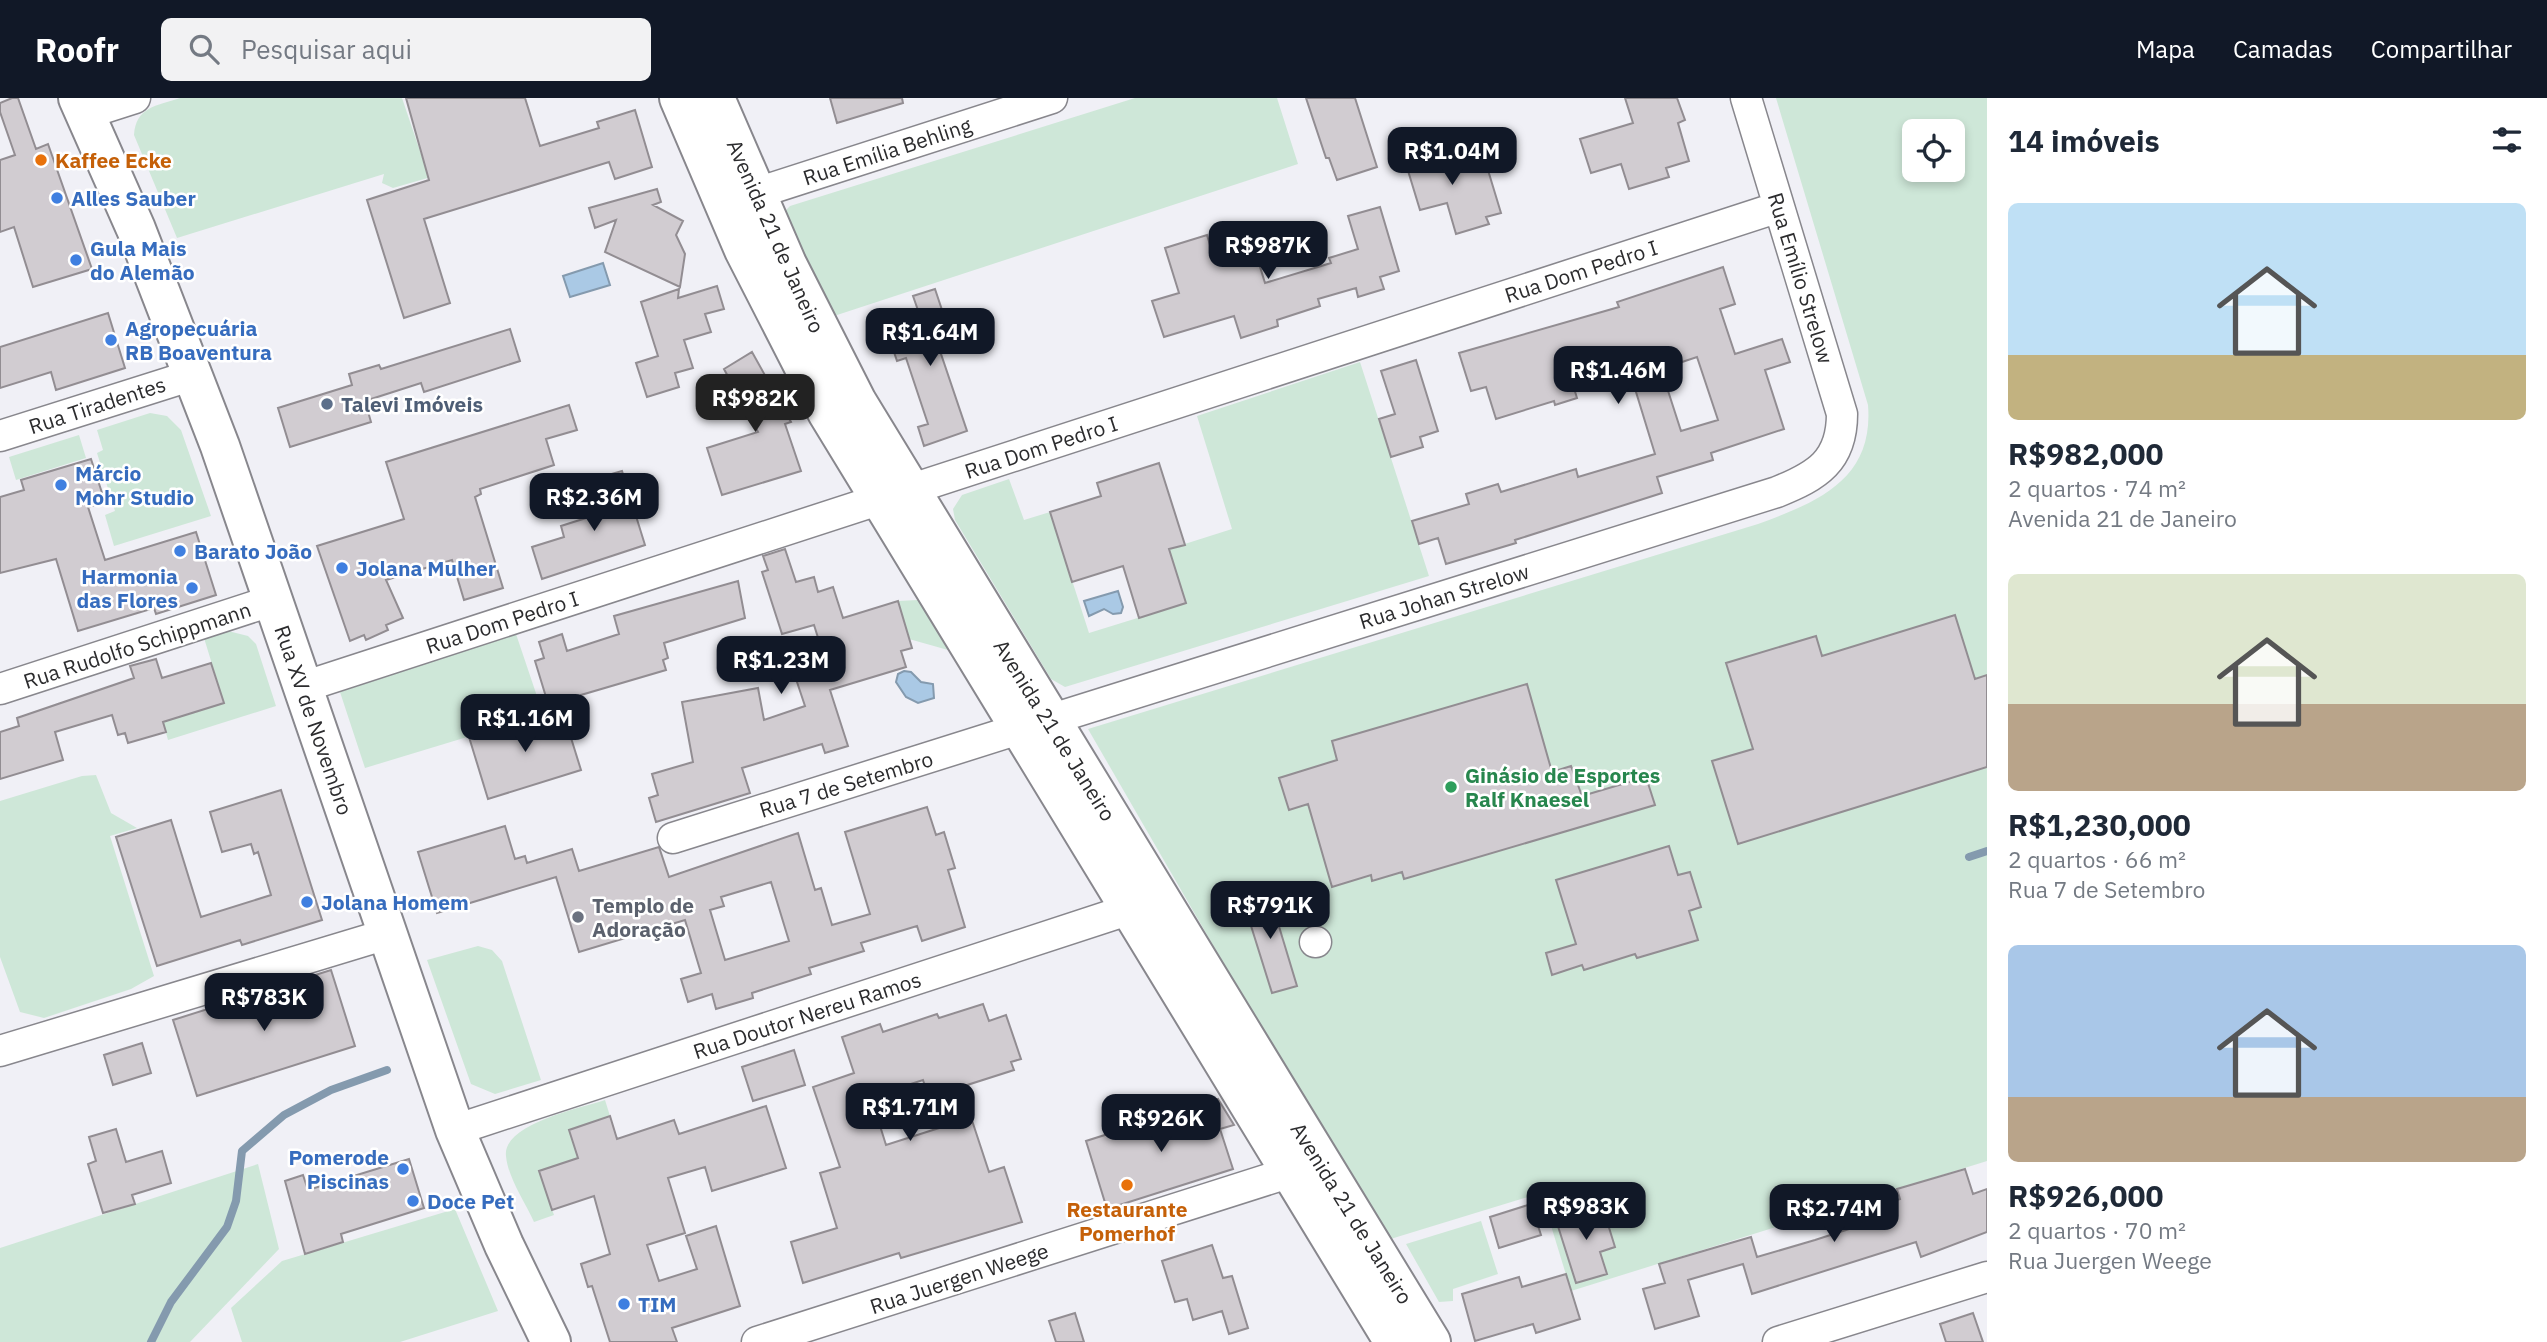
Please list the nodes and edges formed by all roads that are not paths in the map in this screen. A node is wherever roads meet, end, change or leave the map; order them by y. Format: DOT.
graph roads {
  1 [pos="135,98"];
  2 [pos="679,98"];
  3 [pos="715,98"];
  4 [pos="1052,98"];
  5 [pos="1746,98"];
  6 [pos="81,106"];
  7 [pos="739,198"];
  8 [pos="1780,206"];
  9 [pos="193,375"];
  10 [pos="0,436"];
  11 [pos="1832,457"];
  12 [pos="893,495"];
  13 [pos="274,600"];
  14 [pos="303,687"];
  15 [pos="0,689"];
  16 [pos="1034,725"];
  17 [pos="673,838"];
  18 [pos="1144,905"];
  19 [pos="387,934"];
  20 [pos="0,1051"];
  21 [pos="455,1130"];
  22 [pos="1306,1167"];
  23 [pos="1987,1277"];
  24 [pos="551,1342"];
  25 [pos="757,1342"];
  26 [pos="1394,1342"];
  27 [pos="1431,1342"];
  28 [pos="1778,1342"];
  1 -- 6 [label="street"];
  2 -- 7 [label="main road, Avenida 21 de Janeiro"];
  3 -- 7 [label="main road, Avenida 21 de Janeiro"];
  4 -- 7 [label="street, Rua Emília Behling"];
  5 -- 8 [label="street, Rua Emílio Strelow"];
  6 -- 9 [label="main road, Rua XV de Novembro"];
  7 -- 12 [label="main road, Avenida 21 de Janeiro"];
  8 -- 11 [label="street, Rua Emílio Strelow"];
  8 -- 12 [label="street, Rua Dom Pedro I"];
  9 -- 10 [label="street, Rua Tiradentes"];
  9 -- 13 [label="main road, Rua XV de Novembro"];
  11 -- 16 [label="street, Rua Johan Strelow"];
  12 -- 14 [label="street, Rua Dom Pedro I"];
  12 -- 16 [label="main road, Avenida 21 de Janeiro"];
  13 -- 14 [label="main road, Rua XV de Novembro"];
  13 -- 15 [label="street, Rua Rudolfo Schippmann"];
  14 -- 19 [label="main road, Rua XV de Novembro"];
  16 -- 17 [label="street, Rua 7 de Setembro"];
  16 -- 18 [label="main road, Avenida 21 de Janeiro"];
  18 -- 21 [label="street, Rua Doutor Nereu Ramos"];
  18 -- 22 [label="main road, Avenida 21 de Janeiro"];
  19 -- 20 [label="street"];
  19 -- 21 [label="main road, Rua XV de Novembro"];
  21 -- 24 [label="main road, Rua XV de Novembro"];
  22 -- 25 [label="street, Rua Juergen Weege"];
  22 -- 26 [label="main road, Avenida 21 de Janeiro"];
  22 -- 27 [label="main road, Avenida 21 de Janeiro"];
  23 -- 28 [label="street"];
}
